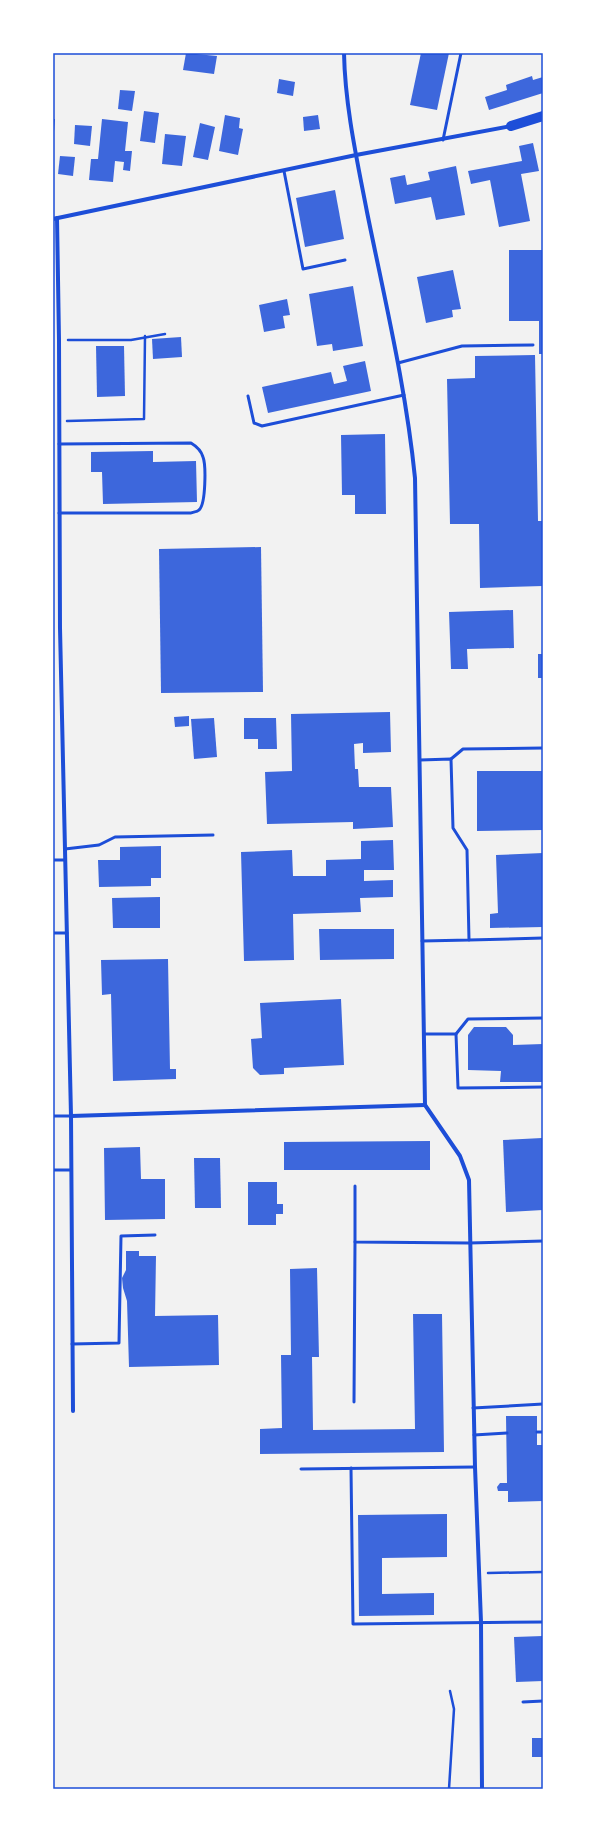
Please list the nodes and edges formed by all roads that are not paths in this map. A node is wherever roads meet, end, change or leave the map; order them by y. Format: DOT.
graph roads {
  1 [pos="344,53"];
  2 [pos="461,53"];
  3 [pos="543,116"];
  4 [pos="543,124"];
  5 [pos="511,126"];
  6 [pos="443,140"];
  7 [pos="356,155"];
  8 [pos="284,171"];
  9 [pos="55,219"];
  10 [pos="345,260"];
  11 [pos="533,345"];
  12 [pos="398,363"];
  13 [pos="404,395"];
  14 [pos="248,396"];
  15 [pos="59,444"];
  16 [pos="59,513"];
  17 [pos="543,748"];
  18 [pos="451,759"];
  19 [pos="420,760"];
  20 [pos="213,835"];
  21 [pos="65,849"];
  22 [pos="53,860"];
  23 [pos="65,860"];
  24 [pos="53,933"];
  25 [pos="67,933"];
  26 [pos="543,938"];
  27 [pos="469,940"];
  28 [pos="422,941"];
  29 [pos="543,1018"];
  30 [pos="425,1034"];
  31 [pos="456,1034"];
  32 [pos="543,1087"];
  33 [pos="425,1105"];
  34 [pos="53,1116"];
  35 [pos="71,1116"];
  36 [pos="53,1170"];
  37 [pos="71,1170"];
  38 [pos="355,1186"];
  39 [pos="155,1235"];
  40 [pos="543,1241"];
  41 [pos="355,1242"];
  42 [pos="469,1243"];
  43 [pos="72,1344"];
  44 [pos="354,1402"];
  45 [pos="543,1404"];
  46 [pos="473,1408"];
  47 [pos="73,1411"];
  48 [pos="537,1432"];
  49 [pos="543,1432"];
  50 [pos="507,1433"];
  51 [pos="474,1435"];
  52 [pos="475,1467"];
  53 [pos="351,1468"];
  54 [pos="301,1469"];
  55 [pos="481,1622"];
  56 [pos="543,1622"];
  57 [pos="543,1701"];
  58 [pos="523,1702"];
  59 [pos="482,1789"];
  1 -- 7 [label="street"];
  2 -- 6 [label="lane"];
  3 -- 5 [label="highway"];
  4 -- 5 [label="highway"];
  5 -- 6 [label="street"];
  6 -- 7 [label="street"];
  7 -- 8 [label="street"];
  7 -- 12 [label="street"];
  8 -- 9 [label="street"];
  8 -- 10 [label="lane"];
  9 -- 15 [label="street"];
  11 -- 12 [label="lane"];
  12 -- 13 [label="street"];
  13 -- 14 [label="lane"];
  13 -- 19 [label="street"];
  15 -- 16 [label="street"];
  15 -- 16 [label="lane"];
  16 -- 21 [label="street"];
  17 -- 18 [label="lane"];
  18 -- 19 [label="lane"];
  18 -- 27 [label="lane"];
  19 -- 28 [label="street"];
  20 -- 21 [label="lane"];
  21 -- 23 [label="street"];
  22 -- 23 [label="lane"];
  23 -- 25 [label="street"];
  24 -- 25 [label="lane"];
  25 -- 35 [label="street"];
  26 -- 27 [label="lane"];
  27 -- 28 [label="lane"];
  28 -- 30 [label="street"];
  29 -- 31 [label="lane"];
  30 -- 31 [label="lane"];
  30 -- 33 [label="street"];
  31 -- 32 [label="lane"];
  33 -- 35 [label="street"];
  33 -- 42 [label="street"];
  34 -- 35 [label="lane"];
  35 -- 37 [label="street"];
  36 -- 37 [label="lane"];
  37 -- 43 [label="street"];
  38 -- 41 [label="lane"];
  39 -- 43 [label="lane"];
  40 -- 42 [label="lane"];
  41 -- 42 [label="lane"];
  41 -- 44 [label="lane"];
  42 -- 46 [label="street"];
  43 -- 47 [label="street"];
  45 -- 46 [label="lane"];
  46 -- 51 [label="street"];
  48 -- 49 [label="lane"];
  50 -- 51 [label="lane"];
  51 -- 52 [label="street"];
  52 -- 53 [label="lane"];
  52 -- 55 [label="street"];
  53 -- 54 [label="lane"];
  53 -- 55 [label="lane"];
  55 -- 56 [label="lane"];
  55 -- 59 [label="street"];
  57 -- 58 [label="lane"];
}
